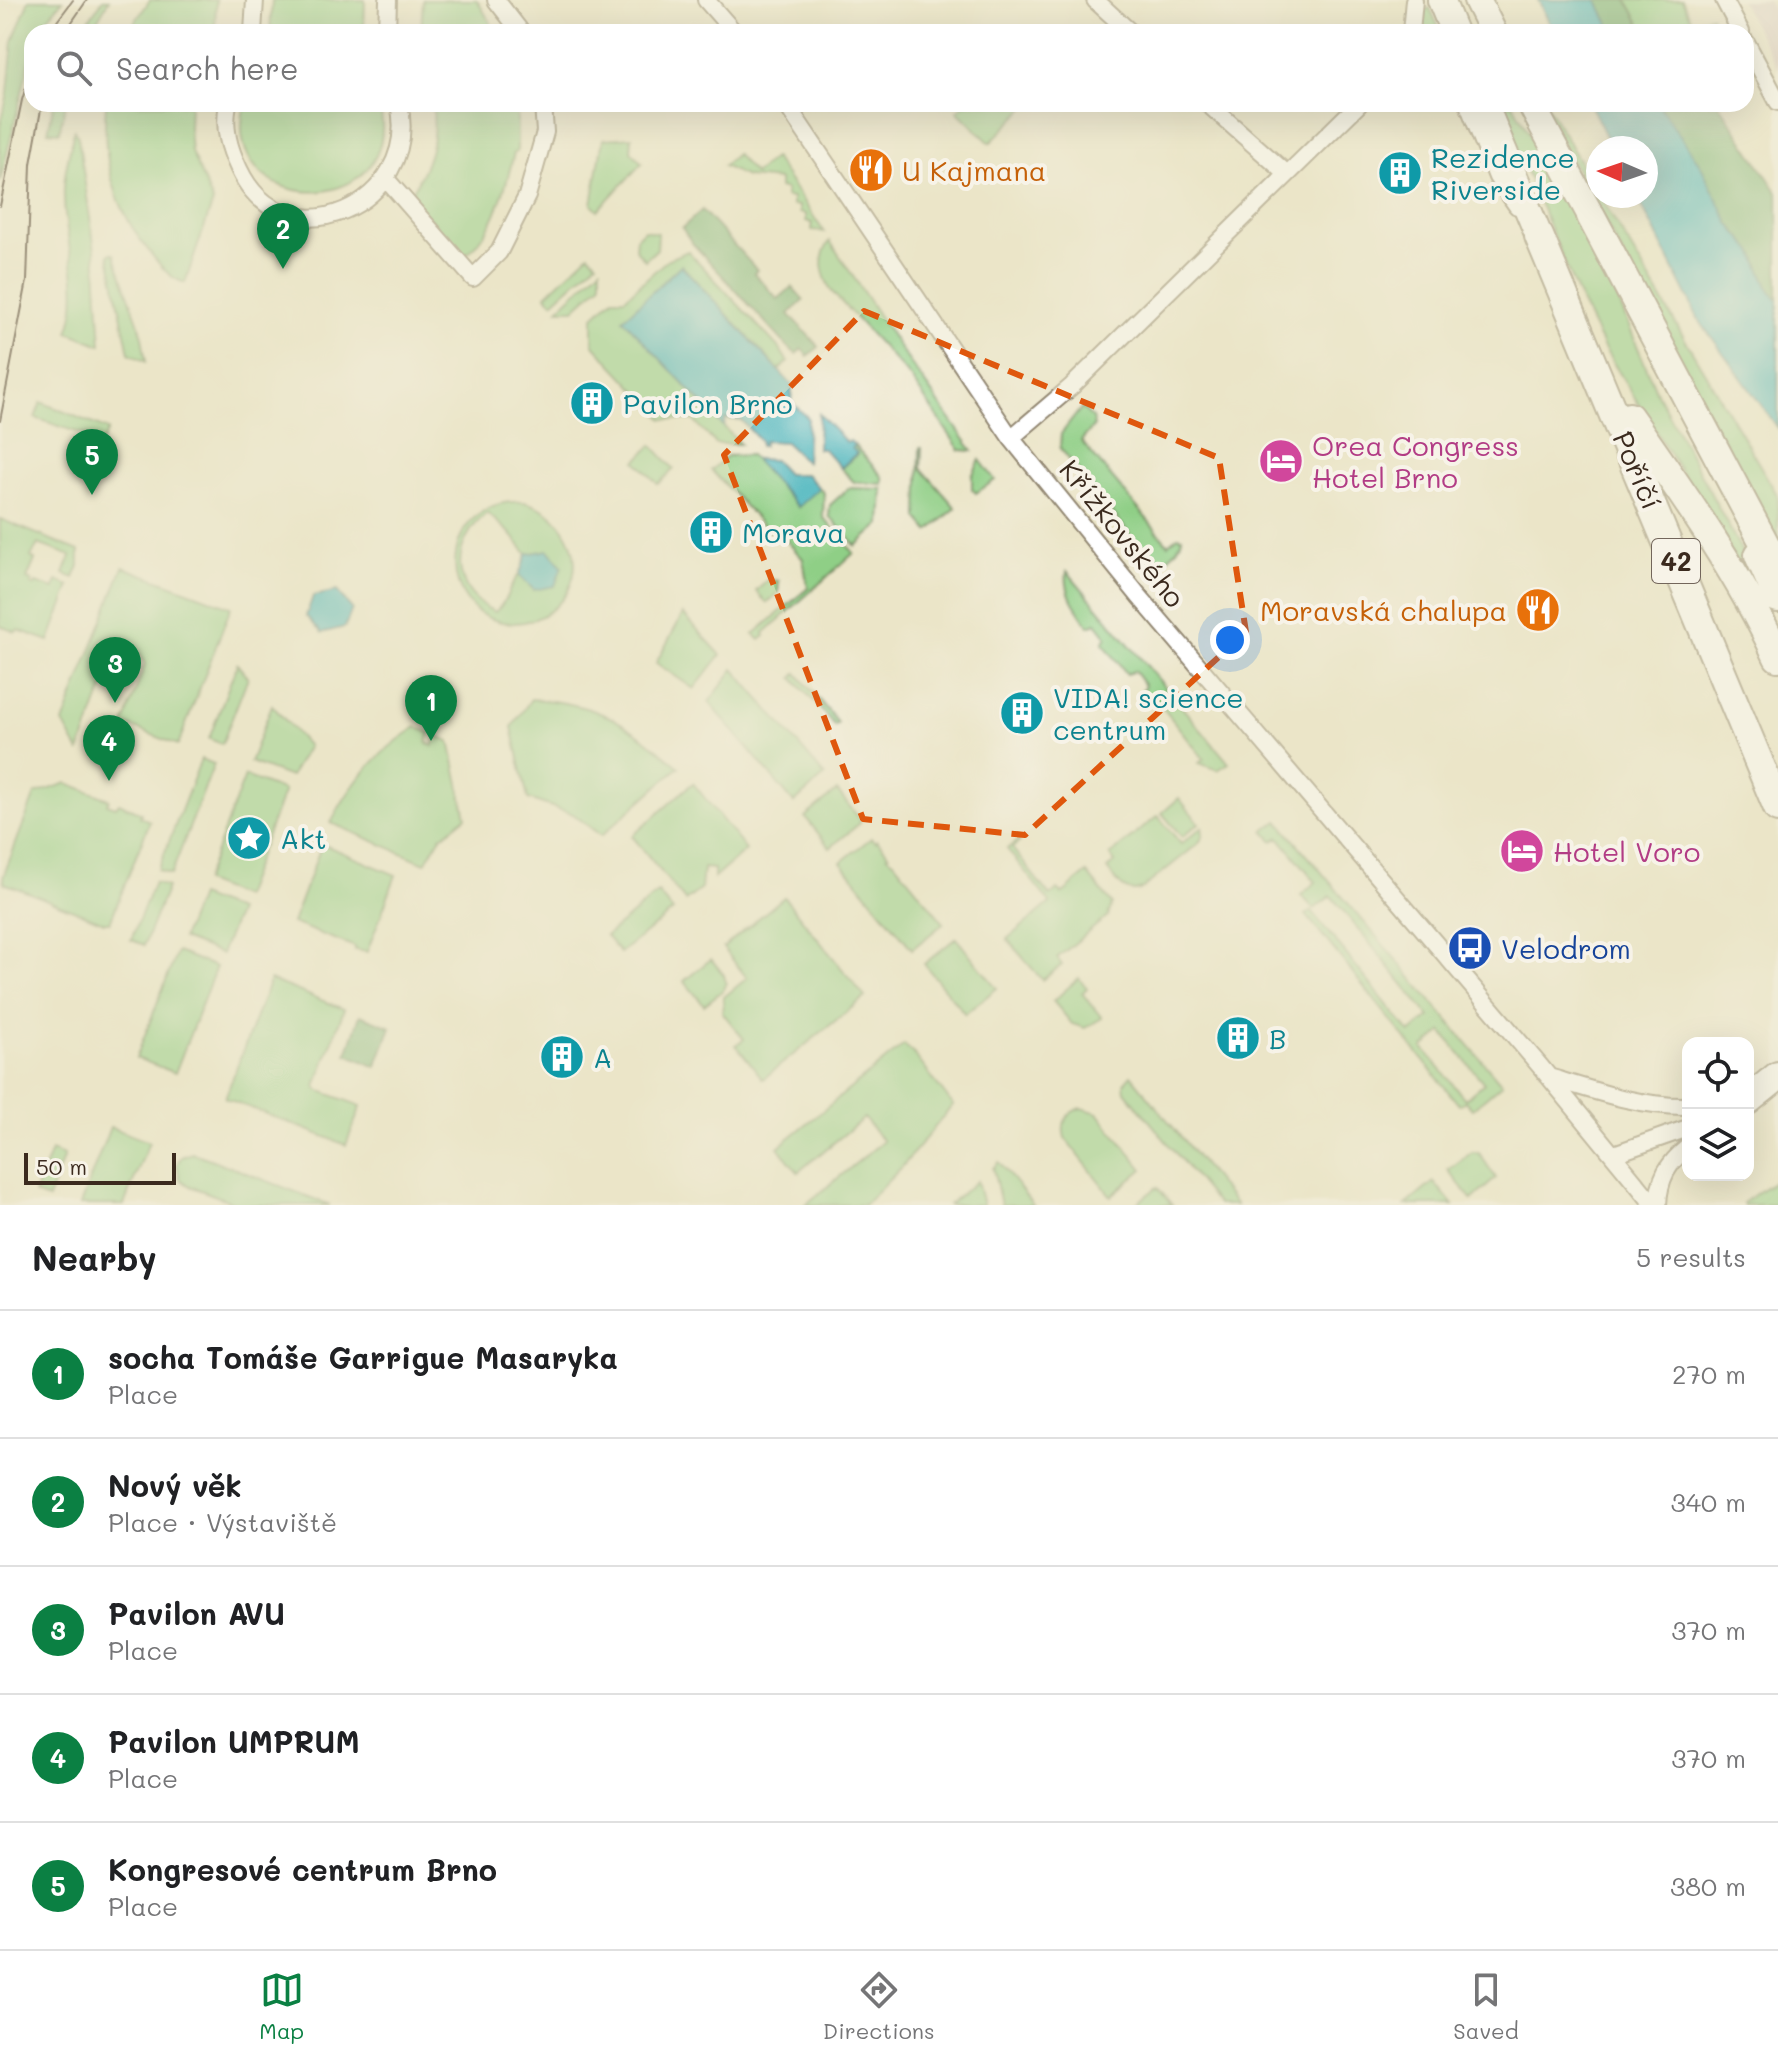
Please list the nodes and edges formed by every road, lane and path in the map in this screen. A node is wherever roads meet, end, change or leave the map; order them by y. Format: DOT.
graph roads {
  1 [pos="255,0"];
  2 [pos="388,0"];
  3 [pos="496,0"];
  4 [pos="706,0"];
  5 [pos="1095,0"];
  6 [pos="1414,0"];
  7 [pos="1441,0"];
  8 [pos="1477,0"];
  9 [pos="1724,0"];
  10 [pos="254,24"];
  11 [pos="387,24"];
  12 [pos="515,24"];
  13 [pos="727,24"];
  14 [pos="1121,24"];
  15 [pos="1412,24"];
  16 [pos="1451,24"];
  17 [pos="1489,24"];
  18 [pos="1737,24"];
  19 [pos="1754,57"];
  20 [pos="1778,102"];
  21 [pos="228,112"];
  22 [pos="399,112"];
  23 [pos="544,112"];
  24 [pos="791,112"];
  25 [pos="1217,112"];
  26 [pos="1351,112"];
  27 [pos="1471,112"];
  28 [pos="1487,112"];
  29 [pos="1535,112"];
  30 [pos="1287,174"];
  31 [pos="386,179"];
  32 [pos="1591,216"];
  33 [pos="1539,236"];
  34 [pos="1598,374"];
  35 [pos="1011,438"];
  36 [pos="1735,490"];
  37 [pos="1778,569"];
  38 [pos="1778,598"];
  39 [pos="1778,657"];
  40 [pos="1778,808"];
  41 [pos="1778,1076"];
  42 [pos="1549,1077"];
  43 [pos="1754,1095"];
  44 [pos="1682,1106"];
  45 [pos="1682,1130"];
  46 [pos="1682,1152"];
  47 [pos="1614,1154"];
  48 [pos="1656,1205"];
  1 -- 10 [label="street"];
  2 -- 11 [label="street"];
  3 -- 12 [label="street"];
  4 -- 13 [label="street"];
  5 -- 14 [label="street"];
  6 -- 15 [label="street"];
  7 -- 16 [label="main road"];
  8 -- 17 [label="main road"];
  9 -- 18 [label="street"];
  19 -- 20 [label="street"];
  21 -- 31 [label="street"];
  22 -- 31 [label="street"];
  23 -- 31 [label="street"];
  24 -- 35 [label="street, Křížkovského"];
  25 -- 30 [label="street"];
  26 -- 30 [label="street"];
  27 -- 33 [label="street, Poříčí"];
  28 -- 33 [label="main road, Poříčí / 42"];
  29 -- 32 [label="main road"];
  30 -- 35 [label="street"];
  32 -- 36 [label="highway"];
  33 -- 34 [label="highway, Poříčí / 42"];
  34 -- 39 [label="highway, 42"];
  34 -- 40 [label="highway, Poříčí / 42"];
  35 -- 42 [label="street, Křížkovského"];
  36 -- 37 [label="highway"];
  36 -- 38 [label="highway"];
  41 -- 43 [label="highway"];
  42 -- 44 [label="street"];
  42 -- 47 [label="street, Křížkovského"];
  45 -- 47 [label="street"];
  46 -- 48 [label="street"];
  47 -- 48 [label="street, Křížkovského"];
}
